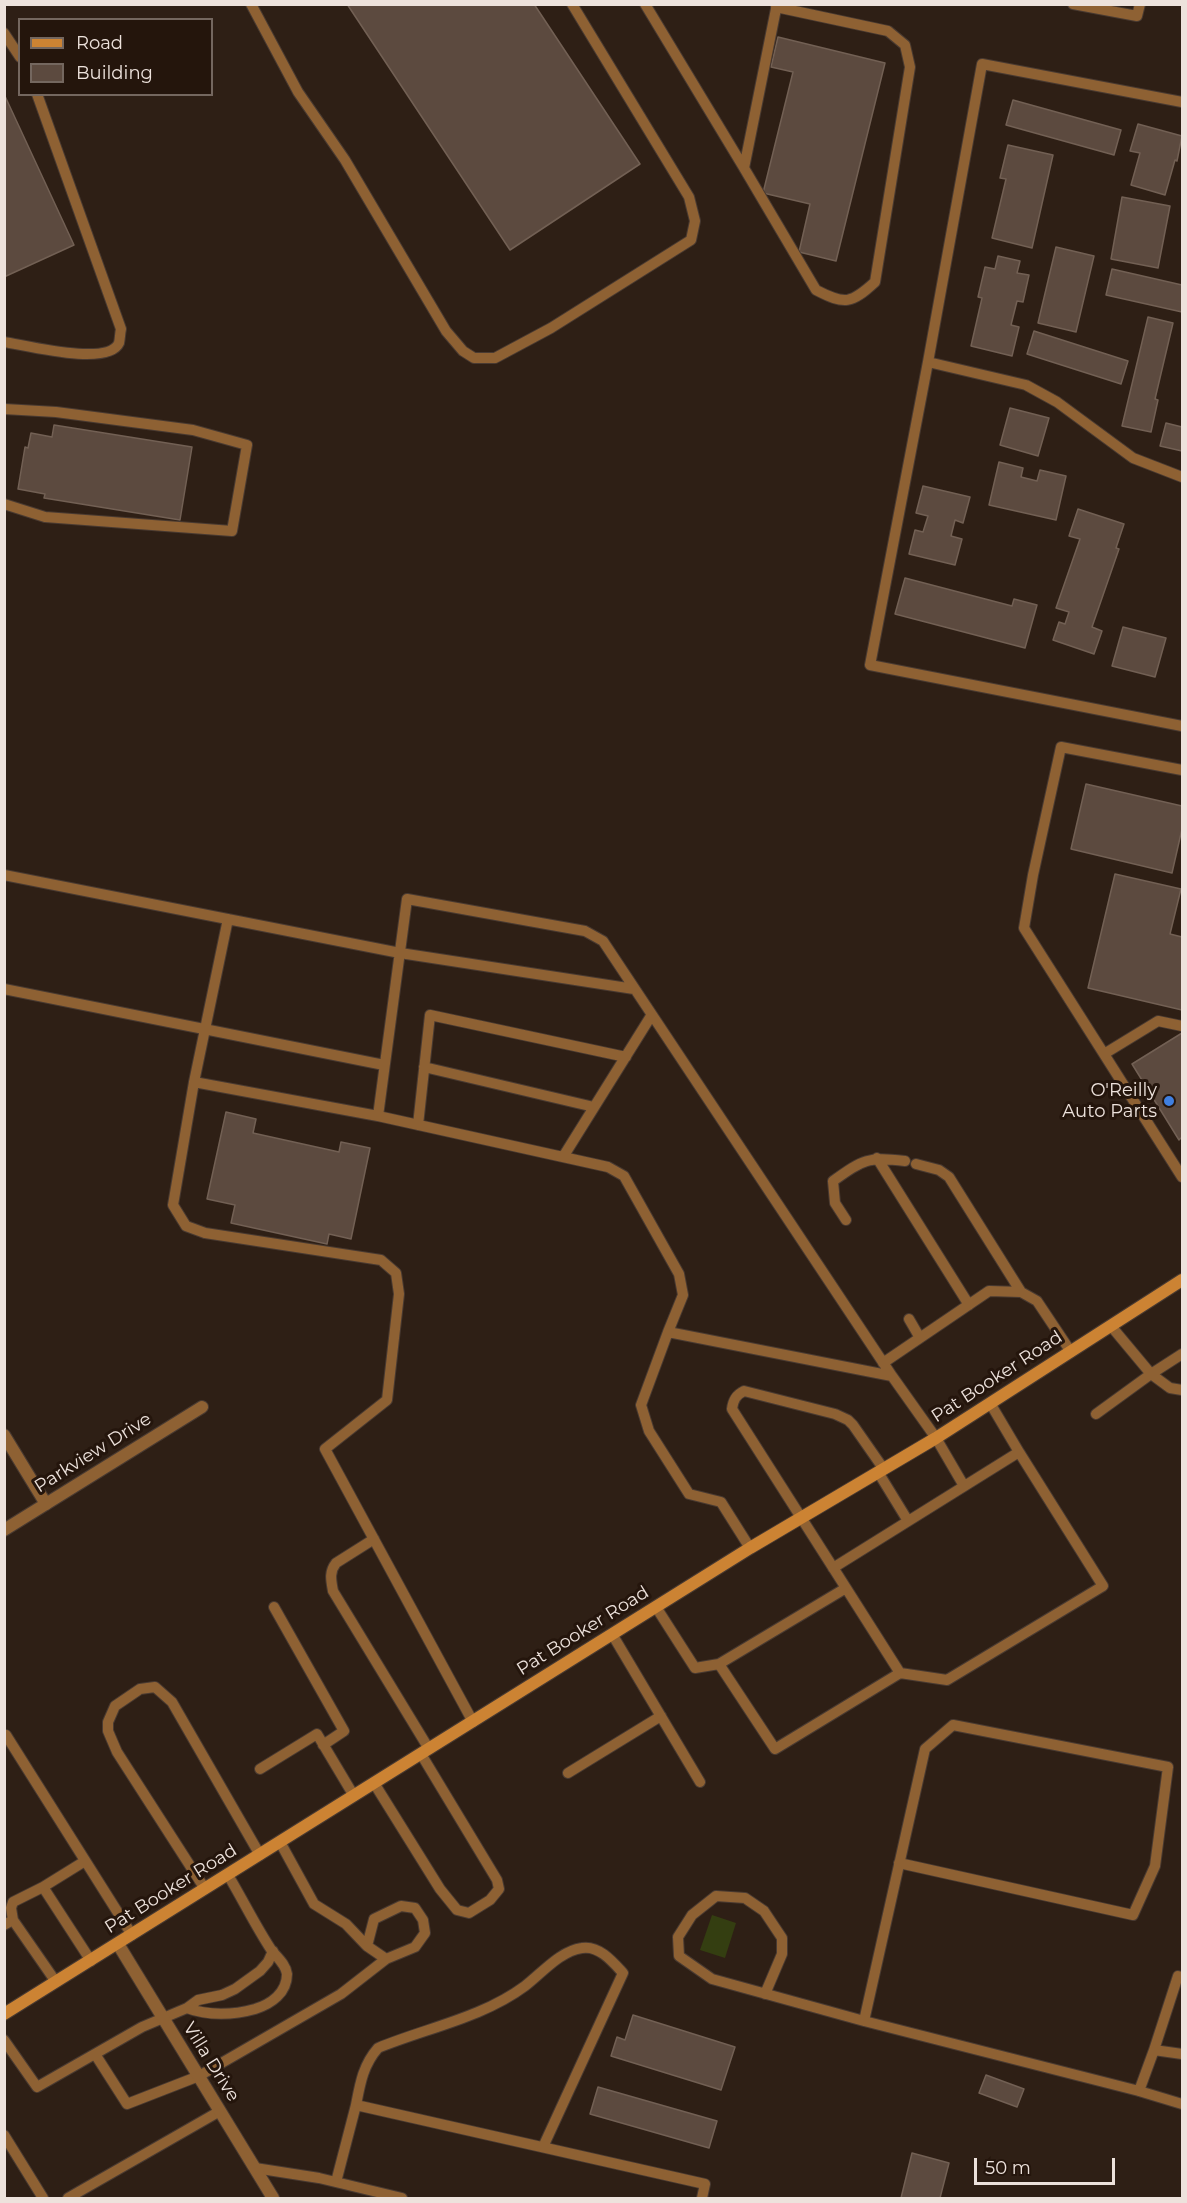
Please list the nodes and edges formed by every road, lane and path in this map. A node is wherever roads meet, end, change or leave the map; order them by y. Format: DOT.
graph roads {
  1 [pos="251,4"];
  2 [pos="572,4"];
  3 [pos="645,4"];
  4 [pos="1073,4"];
  5 [pos="1140,4"];
  6 [pos="777,6"];
  7 [pos="4,33"];
  8 [pos="18,54"];
  9 [pos="38,96"];
  10 [pos="1182,102"];
  11 [pos="744,168"];
  12 [pos="4,342"];
  13 [pos="928,362"];
  14 [pos="4,409"];
  15 [pos="1182,477"];
  16 [pos="4,504"];
  17 [pos="1182,726"];
  18 [pos="1182,770"];
  19 [pos="4,875"];
  20 [pos="228,919"];
  21 [pos="400,953"];
  22 [pos="634,988"];
  23 [pos="4,989"];
  24 [pos="651,1016"];
  25 [pos="1182,1026"];
  26 [pos="206,1030"];
  27 [pos="1104,1054"];
  28 [pos="626,1057"];
  29 [pos="384,1065"];
  30 [pos="424,1067"];
  31 [pos="194,1082"];
  32 [pos="594,1107"];
  33 [pos="378,1116"];
  34 [pos="418,1125"];
  35 [pos="563,1157"];
  36 [pos="877,1158"];
  37 [pos="1182,1177"];
  38 [pos="846,1220"];
  39 [pos="1182,1281"];
  40 [pos="1021,1292"];
  41 [pos="969,1305"];
  42 [pos="909,1319"];
  43 [pos="1111,1326"];
  44 [pos="668,1332"];
  45 [pos="920,1338"];
  46 [pos="1071,1352"];
  47 [pos="1182,1354"];
  48 [pos="883,1363"];
  49 [pos="1151,1374"];
  50 [pos="892,1376"];
  51 [pos="1182,1390"];
  52 [pos="990,1403"];
  53 [pos="202,1407"];
  54 [pos="1096,1414"];
  55 [pos="4,1435"];
  56 [pos="936,1438"];
  57 [pos="1019,1452"];
  58 [pos="881,1470"];
  59 [pos="964,1486"];
  60 [pos="46,1504"];
  61 [pos="800,1518"];
  62 [pos="908,1521"];
  63 [pos="4,1530"];
  64 [pos="374,1539"];
  65 [pos="750,1548"];
  66 [pos="832,1568"];
  67 [pos="846,1588"];
  68 [pos="274,1606"];
  69 [pos="656,1607"];
  70 [pos="612,1634"];
  71 [pos="719,1664"];
  72 [pos="900,1673"];
  73 [pos="661,1716"];
  74 [pos="473,1722"];
  75 [pos="6,1735"];
  76 [pos="323,1745"];
  77 [pos="425,1752"];
  78 [pos="260,1769"];
  79 [pos="568,1773"];
  80 [pos="700,1782"];
  81 [pos="375,1783"];
  82 [pos="354,1796"];
  83 [pos="280,1842"];
  84 [pos="260,1855"];
  85 [pos="85,1861"];
  86 [pos="899,1863"];
  87 [pos="228,1875"];
  88 [pos="43,1887"];
  89 [pos="206,1889"];
  90 [pos="9,1922"];
  91 [pos="132,1935"];
  92 [pos="118,1944"];
  93 [pos="367,1946"];
  94 [pos="273,1951"];
  95 [pos="386,1959"];
  96 [pos="92,1960"];
  97 [pos="1182,1977"];
  98 [pos="56,1982"];
  99 [pos="765,1994"];
  100 [pos="187,2008"];
  101 [pos="5,2013"];
  102 [pos="163,2019"];
  103 [pos="864,2021"];
  104 [pos="4,2040"];
  105 [pos="1154,2050"];
  106 [pos="95,2054"];
  107 [pos="1182,2054"];
  108 [pos="199,2076"];
  109 [pos="1139,2091"];
  110 [pos="1182,2104"];
  111 [pos="356,2105"];
  112 [pos="220,2111"];
  113 [pos="4,2135"];
  114 [pos="543,2147"];
  115 [pos="255,2168"];
  116 [pos="336,2182"];
  117 [pos="43,2199"];
  118 [pos="68,2199"];
  119 [pos="273,2199"];
  120 [pos="402,2199"];
  121 [pos="702,2199"];
  1 -- 2 [label="lane"];
  3 -- 11 [label="lane"];
  4 -- 5 [label="lane"];
  6 -- 11 [label="lane"];
  6 -- 11 [label="lane"];
  7 -- 8 [label="lane"];
  9 -- 12 [label="lane"];
  10 -- 13 [label="lane"];
  13 -- 15 [label="lane"];
  13 -- 17 [label="lane"];
  14 -- 16 [label="lane"];
  18 -- 27 [label="lane"];
  19 -- 20 [label="lane"];
  20 -- 21 [label="lane"];
  20 -- 26 [label="lane"];
  21 -- 22 [label="lane"];
  21 -- 22 [label="lane"];
  21 -- 29 [label="lane"];
  22 -- 24 [label="lane"];
  23 -- 26 [label="lane"];
  24 -- 28 [label="lane"];
  24 -- 48 [label="lane"];
  25 -- 27 [label="lane"];
  26 -- 29 [label="lane"];
  26 -- 31 [label="lane"];
  27 -- 37 [label="lane"];
  28 -- 30 [label="lane"];
  28 -- 32 [label="lane"];
  29 -- 33 [label="lane"];
  30 -- 32 [label="lane"];
  30 -- 34 [label="lane"];
  31 -- 33 [label="lane"];
  31 -- 64 [label="lane"];
  32 -- 35 [label="lane"];
  33 -- 34 [label="lane"];
  34 -- 35 [label="lane"];
  35 -- 44 [label="lane"];
  36 -- 38 [label="lane"];
  36 -- 40 [label="lane"];
  36 -- 41 [label="lane"];
  39 -- 43 [label="main road, Pat Booker Road"];
  40 -- 41 [label="lane"];
  40 -- 46 [label="lane"];
  41 -- 45 [label="lane"];
  42 -- 45 [label="lane"];
  43 -- 46 [label="main road, Pat Booker Road"];
  43 -- 49 [label="lane"];
  44 -- 50 [label="lane"];
  44 -- 65 [label="lane"];
  45 -- 48 [label="lane"];
  46 -- 52 [label="main road, Pat Booker Road"];
  47 -- 49 [label="lane"];
  48 -- 50 [label="lane"];
  49 -- 51 [label="lane"];
  49 -- 54 [label="lane"];
  50 -- 56 [label="lane"];
  52 -- 56 [label="main road, Pat Booker Road"];
  52 -- 57 [label="lane"];
  53 -- 60 [label="street, Parkview Drive"];
  55 -- 60 [label="street"];
  56 -- 58 [label="main road, Pat Booker Road"];
  56 -- 59 [label="lane"];
  57 -- 59 [label="lane"];
  57 -- 72 [label="lane"];
  58 -- 61 [label="main road, Pat Booker Road"];
  58 -- 61 [label="lane"];
  58 -- 62 [label="lane"];
  59 -- 62 [label="lane"];
  60 -- 63 [label="street, Parkview Drive"];
  61 -- 65 [label="main road, Pat Booker Road"];
  61 -- 66 [label="lane"];
  62 -- 66 [label="lane"];
  64 -- 74 [label="lane"];
  64 -- 77 [label="lane"];
  65 -- 69 [label="main road, Pat Booker Road"];
  66 -- 67 [label="lane"];
  67 -- 71 [label="lane"];
  67 -- 72 [label="lane"];
  68 -- 76 [label="lane"];
  69 -- 70 [label="main road, Pat Booker Road"];
  69 -- 71 [label="lane"];
  70 -- 73 [label="lane"];
  70 -- 74 [label="main road, Pat Booker Road"];
  71 -- 72 [label="lane"];
  73 -- 79 [label="lane"];
  73 -- 80 [label="lane"];
  74 -- 77 [label="main road, Pat Booker Road"];
  75 -- 85 [label="lane"];
  76 -- 78 [label="lane"];
  76 -- 82 [label="lane"];
  77 -- 81 [label="main road, Pat Booker Road"];
  77 -- 81 [label="lane"];
  81 -- 82 [label="main road, Pat Booker Road"];
  82 -- 83 [label="main road, Pat Booker Road"];
  83 -- 84 [label="main road, Pat Booker Road"];
  83 -- 93 [label="lane"];
  84 -- 87 [label="main road, Pat Booker Road"];
  84 -- 89 [label="lane"];
  85 -- 88 [label="lane"];
  85 -- 91 [label="lane"];
  86 -- 86 [label="lane"];
  86 -- 103 [label="lane"];
  87 -- 89 [label="main road, Pat Booker Road"];
  87 -- 94 [label="lane"];
  88 -- 90 [label="lane"];
  88 -- 96 [label="lane"];
  89 -- 91 [label="main road, Pat Booker Road"];
  90 -- 98 [label="lane"];
  91 -- 92 [label="main road, Pat Booker Road"];
  92 -- 96 [label="main road, Pat Booker Road"];
  92 -- 102 [label="street, Villa Drive"];
  93 -- 95 [label="lane"];
  93 -- 95 [label="lane"];
  94 -- 100 [label="lane"];
  94 -- 100 [label="lane"];
  95 -- 108 [label="lane"];
  96 -- 98 [label="main road, Pat Booker Road"];
  97 -- 105 [label="lane"];
  98 -- 101 [label="main road, Pat Booker Road"];
  99 -- 99 [label="lane"];
  99 -- 103 [label="lane"];
  100 -- 102 [label="lane"];
  102 -- 106 [label="lane"];
  102 -- 108 [label="street, Villa Drive"];
  103 -- 109 [label="lane"];
  104 -- 106 [label="lane"];
  105 -- 107 [label="lane"];
  105 -- 109 [label="lane"];
  106 -- 108 [label="lane"];
  108 -- 112 [label="street, Villa Drive"];
  109 -- 110 [label="lane"];
  111 -- 114 [label="lane"];
  111 -- 114 [label="lane"];
  111 -- 116 [label="lane"];
  112 -- 115 [label="street, Villa Drive"];
  112 -- 118 [label="lane"];
  113 -- 117 [label="lane"];
  114 -- 121 [label="lane"];
  115 -- 116 [label="lane"];
  115 -- 119 [label="street, Villa Drive"];
  116 -- 120 [label="lane"];
}
